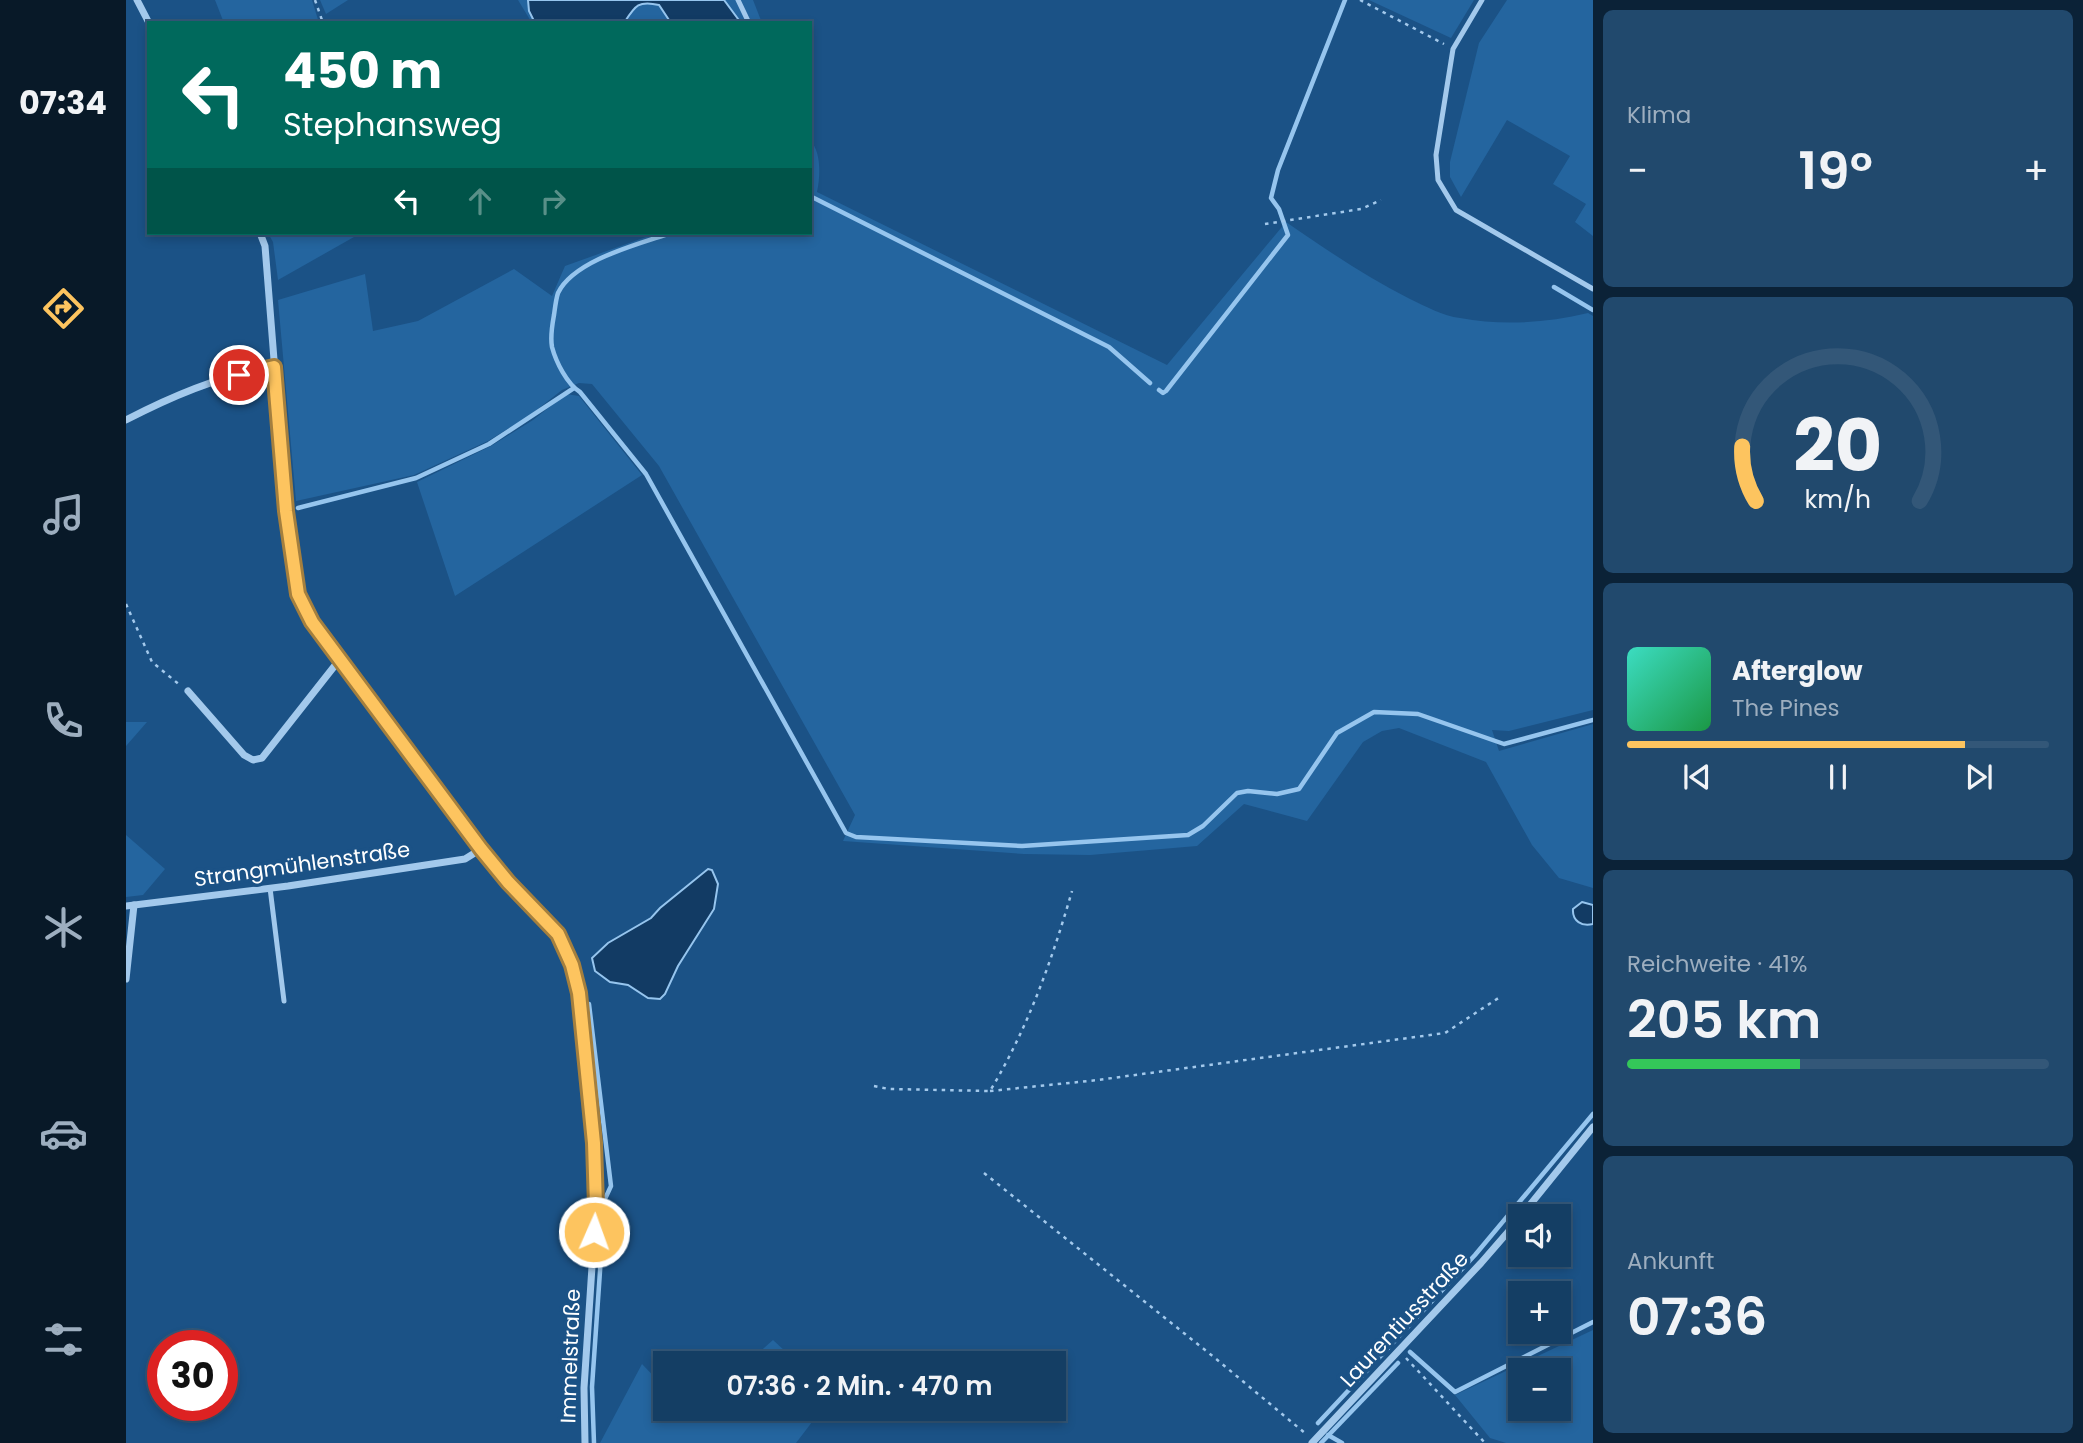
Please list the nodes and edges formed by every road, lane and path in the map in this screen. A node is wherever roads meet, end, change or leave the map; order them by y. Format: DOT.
graph roads {
  1 [pos="137,0"];
  2 [pos="315,0"];
  3 [pos="738,0"];
  4 [pos="1360,0"];
  5 [pos="1482,0"];
  6 [pos="148,21"];
  7 [pos="322,21"];
  8 [pos="748,21"];
  9 [pos="1453,49"];
  10 [pos="1381,200"];
  11 [pos="1265,224"];
  12 [pos="261,235"];
  13 [pos="1593,289"];
  14 [pos="274,367"];
  15 [pos="126,420"];
  16 [pos="126,604"];
  17 [pos="340,659"];
  18 [pos="188,691"];
  19 [pos="481,849"];
  20 [pos="270,888"];
  21 [pos="1072,891"];
  22 [pos="130,906"];
  23 [pos="126,979"];
  24 [pos="1500,997"];
  25 [pos="284,1001"];
  26 [pos="874,1086"];
  27 [pos="990,1091"];
  28 [pos="1593,1127"];
  29 [pos="984,1173"];
  30 [pos="1531,1204"];
  31 [pos="1508,1231"];
  32 [pos="1399,1350"];
  33 [pos="1313,1442"];
  34 [pos="585,1443"];
  35 [pos="1485,1443"];
  1 -- 6 [label="street"];
  2 -- 7 [label="path"];
  3 -- 8 [label="lane"];
  4 -- 9 [label="path"];
  5 -- 9 [label="lane"];
  9 -- 13 [label="lane"];
  10 -- 11 [label="path"];
  12 -- 14 [label="street, Immelstraße"];
  14 -- 15 [label="street"];
  14 -- 17 [label="street, Immelstraße"];
  16 -- 18 [label="path"];
  17 -- 18 [label="street"];
  17 -- 19 [label="street, Immelstraße"];
  19 -- 20 [label="street, Strangmühlenstraße"];
  19 -- 34 [label="street, Immelstraße"];
  20 -- 22 [label="street, Strangmühlenstraße"];
  20 -- 25 [label="lane"];
  21 -- 27 [label="path"];
  22 -- 23 [label="street"];
  24 -- 27 [label="path"];
  26 -- 27 [label="path"];
  28 -- 30 [label="street, Laurentiusstraße"];
  29 -- 33 [label="path"];
  31 -- 32 [label="street, Laurentiusstraße"];
  32 -- 33 [label="street, Laurentiusstraße"];
  32 -- 35 [label="path"];
}
